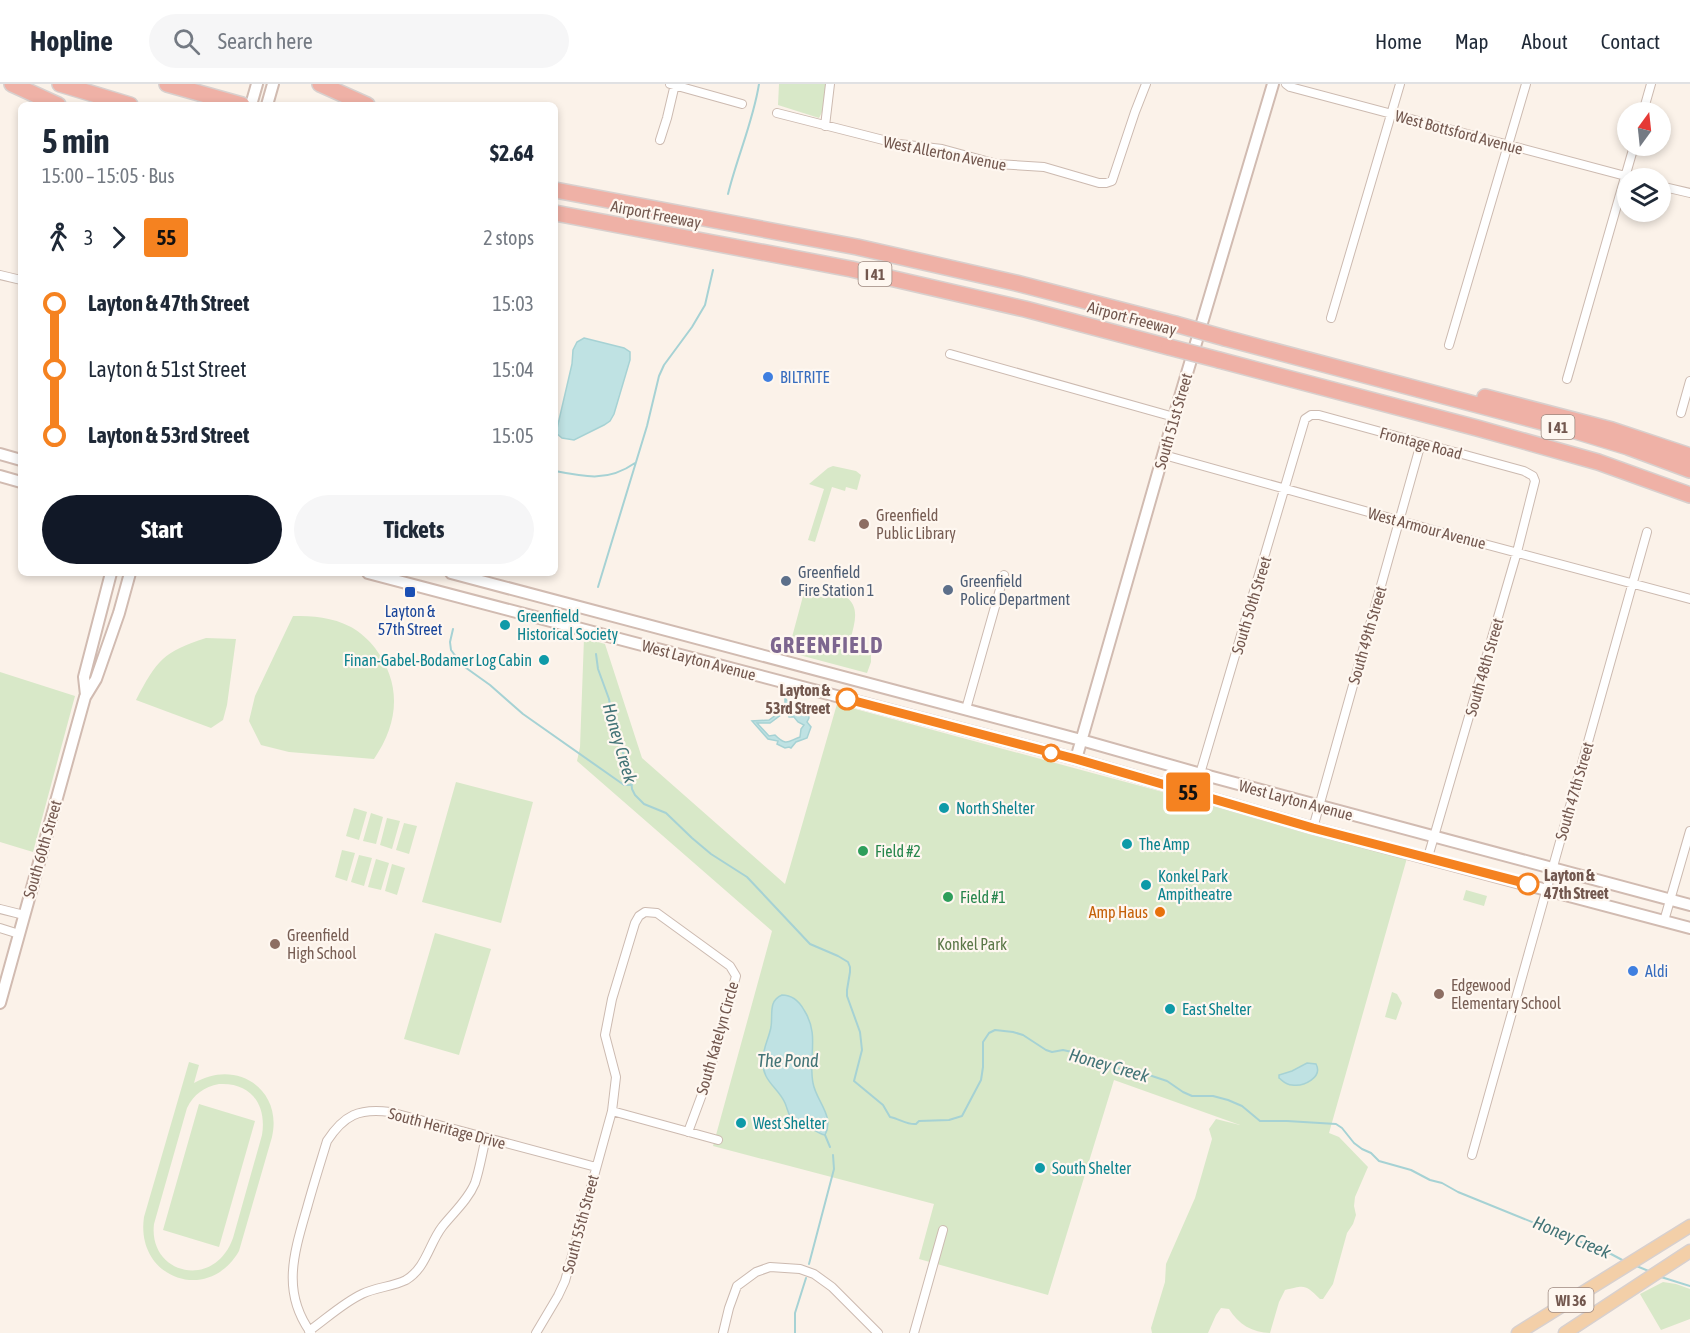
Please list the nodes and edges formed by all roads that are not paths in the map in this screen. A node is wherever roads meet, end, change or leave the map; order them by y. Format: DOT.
graph roads {
  1 [pos="12,84"];
  2 [pos="60,84"];
  3 [pos="167,84"];
  4 [pos="320,84"];
  5 [pos="673,84"];
  6 [pos="831,84"];
  7 [pos="1146,84"];
  8 [pos="1273,84"];
  9 [pos="1286,84"];
  10 [pos="1400,84"];
  11 [pos="1526,84"];
  12 [pos="1651,84"];
  13 [pos="257,85"];
  14 [pos="51,102"];
  15 [pos="120,102"];
  16 [pos="232,102"];
  17 [pos="252,102"];
  18 [pos="360,102"];
  19 [pos="1646,102"];
  20 [pos="742,104"];
  21 [pos="777,113"];
  22 [pos="1391,114"];
  23 [pos="825,126"];
  24 [pos="660,140"];
  25 [pos="1509,145"];
  26 [pos="1617,174"];
  27 [pos="558,181"];
  28 [pos="1671,189"];
  29 [pos="558,191"];
  30 [pos="1690,193"];
  31 [pos="558,214"];
  32 [pos="1617,216"];
  33 [pos="578,218"];
  34 [pos="713,219"];
  35 [pos="558,223"];
  36 [pos="0,275"];
  37 [pos="18,279"];
  38 [pos="1332,318"];
  39 [pos="1449,345"];
  40 [pos="950,354"];
  41 [pos="1567,379"];
  42 [pos="1690,381"];
  43 [pos="1424,391"];
  44 [pos="1681,413"];
  45 [pos="1174,417"];
  46 [pos="1307,417"];
  47 [pos="1421,443"];
  48 [pos="0,454"];
  49 [pos="1164,455"];
  50 [pos="1690,456"];
  51 [pos="18,459"];
  52 [pos="1598,462"];
  53 [pos="1690,470"];
  54 [pos="0,476"];
  55 [pos="1533,477"];
  56 [pos="18,481"];
  57 [pos="1286,488"];
  58 [pos="1690,495"];
  59 [pos="1690,504"];
  60 [pos="1400,520"];
  61 [pos="1647,532"];
  62 [pos="1517,552"];
  63 [pos="1004,575"];
  64 [pos="112,576"];
  65 [pos="130,576"];
  66 [pos="379,576"];
  67 [pos="462,576"];
  68 [pos="1632,584"];
  69 [pos="1690,599"];
  70 [pos="86,694"];
  71 [pos="966,709"];
  72 [pos="1082,740"];
  73 [pos="1076,759"];
  74 [pos="1201,774"];
  75 [pos="1194,794"];
  76 [pos="1319,806"];
  77 [pos="1313,828"];
  78 [pos="1690,831"];
  79 [pos="1435,837"];
  80 [pos="1428,857"];
  81 [pos="1552,868"];
  82 [pos="1546,889"];
  83 [pos="1671,900"];
  84 [pos="1690,905"];
  85 [pos="0,909"];
  86 [pos="24,915"];
  87 [pos="1664,921"];
  88 [pos="0,928"];
  89 [pos="1690,928"];
  90 [pos="19,934"];
  91 [pos="0,1003"];
  92 [pos="612,1111"];
  93 [pos="688,1132"];
  94 [pos="486,1138"];
  95 [pos="718,1140"];
  96 [pos="1472,1155"];
  97 [pos="596,1167"];
  98 [pos="1690,1226"];
  99 [pos="943,1230"];
  100 [pos="1679,1233"];
  101 [pos="1690,1249"];
  102 [pos="310,1332"];
  103 [pos="536,1333"];
  104 [pos="723,1333"];
  105 [pos="878,1333"];
  106 [pos="914,1333"];
  107 [pos="1518,1333"];
  108 [pos="1565,1333"];
  1 -- 14 [label="highway"];
  2 -- 15 [label="highway"];
  3 -- 16 [label="highway"];
  4 -- 18 [label="highway"];
  5 -- 20 [label="street"];
  5 -- 24 [label="street"];
  6 -- 23 [label="street"];
  7 -- 23 [label="street, West Allerton Avenue"];
  8 -- 45 [label="main road, South 51st Street"];
  9 -- 22 [label="street, West Bottsford Avenue"];
  10 -- 22 [label="street"];
  11 -- 25 [label="street"];
  12 -- 19 [label="street"];
  13 -- 17 [label="main road"];
  21 -- 23 [label="street, West Allerton Avenue"];
  22 -- 25 [label="street, West Bottsford Avenue"];
  22 -- 38 [label="street"];
  25 -- 26 [label="street, West Bottsford Avenue"];
  25 -- 39 [label="street"];
  27 -- 34 [label="highway"];
  28 -- 30 [label="street"];
  29 -- 34 [label="highway, Airport Freeway / I 41"];
  31 -- 33 [label="highway, Airport Freeway / I 41"];
  32 -- 41 [label="street"];
  33 -- 35 [label="highway"];
  33 -- 52 [label="highway, Airport Freeway / I 41, bridge"];
  34 -- 43 [label="highway, Airport Freeway / I 41, bridge"];
  36 -- 37 [label="street"];
  40 -- 45 [label="street"];
  42 -- 44 [label="street"];
  43 -- 50 [label="highway"];
  43 -- 53 [label="highway, Airport Freeway / I 41"];
  45 -- 49 [label="main road, South 51st Street"];
  46 -- 47 [label="street, Frontage Road"];
  46 -- 57 [label="street, South 50th Street"];
  47 -- 55 [label="street, Frontage Road"];
  47 -- 60 [label="street, South 49th Street"];
  48 -- 51 [label="main road"];
  49 -- 57 [label="street, West Armour Avenue"];
  49 -- 72 [label="main road, South 51st Street"];
  52 -- 58 [label="highway, Airport Freeway / I 41"];
  52 -- 59 [label="highway"];
  54 -- 56 [label="main road"];
  55 -- 62 [label="street, South 48th Street"];
  57 -- 60 [label="street, West Armour Avenue"];
  57 -- 74 [label="street, South 50th Street"];
  60 -- 62 [label="street, West Armour Avenue"];
  60 -- 76 [label="street, South 49th Street"];
  61 -- 68 [label="street, South 47th Street"];
  62 -- 68 [label="street, West Armour Avenue"];
  62 -- 79 [label="street, South 48th Street"];
  63 -- 71 [label="street"];
  64 -- 70 [label="main road, South 60th Street"];
  65 -- 70 [label="main road, South 60th Street"];
  66 -- 73 [label="main road, West Layton Avenue"];
  67 -- 71 [label="main road, West Layton Avenue"];
  68 -- 69 [label="street, West Armour Avenue"];
  68 -- 81 [label="street, South 47th Street"];
  70 -- 86 [label="main road, South 60th Street"];
  71 -- 72 [label="main road, West Layton Avenue"];
  72 -- 73 [label="main road, South 51st Street"];
  72 -- 74 [label="main road, West Layton Avenue"];
  73 -- 75 [label="main road, West Layton Avenue"];
  74 -- 75 [label="street, South 50th Street"];
  74 -- 76 [label="main road, West Layton Avenue"];
  75 -- 77 [label="main road, West Layton Avenue"];
  76 -- 77 [label="street, South 49th Street"];
  76 -- 79 [label="main road, West Layton Avenue"];
  77 -- 80 [label="main road, West Layton Avenue"];
  78 -- 83 [label="street"];
  79 -- 80 [label="street, South 48th Street"];
  79 -- 81 [label="main road, West Layton Avenue"];
  80 -- 82 [label="main road, West Layton Avenue"];
  81 -- 82 [label="street, South 47th Street"];
  81 -- 83 [label="main road, West Layton Avenue"];
  82 -- 87 [label="main road, West Layton Avenue"];
  82 -- 96 [label="street, South 47th Street"];
  83 -- 84 [label="main road, West Layton Avenue"];
  83 -- 87 [label="street"];
  85 -- 86 [label="street"];
  86 -- 90 [label="main road, South 60th Street"];
  87 -- 89 [label="main road, West Layton Avenue"];
  88 -- 90 [label="street"];
  90 -- 91 [label="main road, South 60th Street"];
  92 -- 93 [label="street"];
  92 -- 93 [label="street, South Katelyn Circle"];
  92 -- 97 [label="street, South 55th Street"];
  93 -- 95 [label="street"];
  94 -- 97 [label="street, South Heritage Drive"];
  94 -- 102 [label="street"];
  94 -- 102 [label="street, South Heritage Drive"];
  97 -- 103 [label="street, South 55th Street"];
  98 -- 100 [label="main road, WI 36"];
  99 -- 106 [label="street"];
  100 -- 101 [label="main road"];
  100 -- 107 [label="main road, WI 36"];
  101 -- 108 [label="main road, WI 36"];
  104 -- 105 [label="street"];
}
